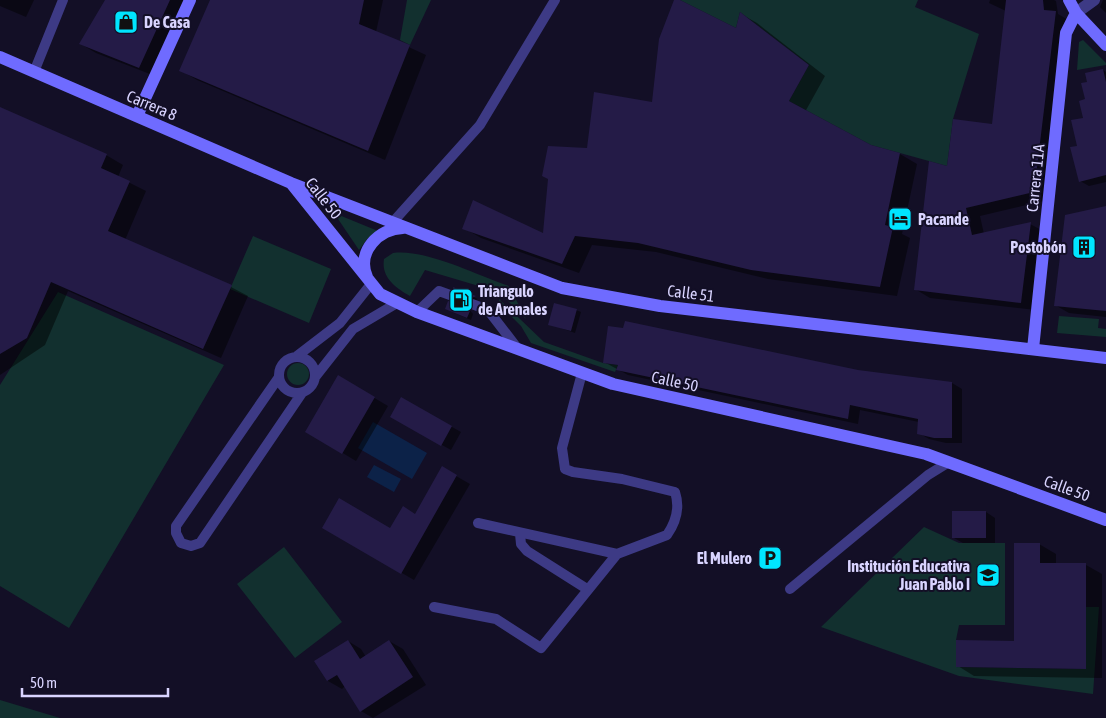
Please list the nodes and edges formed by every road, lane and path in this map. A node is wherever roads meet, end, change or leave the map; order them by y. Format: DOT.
graph roads {
  1 [pos="63,0"];
  2 [pos="190,0"];
  3 [pos="555,0"];
  4 [pos="1068,0"];
  5 [pos="1094,0"];
  6 [pos="1076,13"];
  7 [pos="1106,46"];
  8 [pos="0,57"];
  9 [pos="34,72"];
  10 [pos="137,116"];
  11 [pos="291,183"];
  12 [pos="392,222"];
  13 [pos="406,228"];
  14 [pos="371,284"];
  15 [pos="450,295"];
  16 [pos="397,303"];
  17 [pos="472,304"];
  18 [pos="417,312"];
  19 [pos="518,349"];
  20 [pos="1033,349"];
  21 [pos="297,356"];
  22 [pos="1106,358"];
  23 [pos="582,373"];
  24 [pos="316,376"];
  25 [pos="279,377"];
  26 [pos="302,393"];
  27 [pos="950,462"];
  28 [pos="1106,520"];
  29 [pos="478,523"];
  30 [pos="520,534"];
  31 [pos="617,554"];
  32 [pos="587,589"];
  33 [pos="790,589"];
  34 [pos="434,607"];
  1 -- 9 [label="lane"];
  2 -- 10 [label="main road"];
  3 -- 12 [label="lane"];
  4 -- 6 [label="main road"];
  5 -- 6 [label="street"];
  6 -- 7 [label="main road"];
  6 -- 20 [label="main road, Carrera 11A"];
  8 -- 9 [label="main road, Carrera 8"];
  9 -- 10 [label="main road, Carrera 8"];
  10 -- 11 [label="main road, Carrera 8"];
  11 -- 12 [label="main road, Calle 51"];
  11 -- 14 [label="main road, Calle 50"];
  12 -- 13 [label="main road, Calle 51"];
  13 -- 14 [label="main road"];
  13 -- 20 [label="main road, Calle 51"];
  14 -- 16 [label="main road, Calle 50"];
  14 -- 21 [label="lane"];
  15 -- 18 [label="lane"];
  16 -- 18 [label="main road, Calle 50"];
  16 -- 24 [label="lane"];
  17 -- 19 [label="lane"];
  18 -- 19 [label="main road, Calle 50"];
  19 -- 23 [label="main road, Calle 50"];
  20 -- 22 [label="main road, Calle 51"];
  21 -- 24 [label="lane"];
  21 -- 25 [label="lane"];
  23 -- 27 [label="main road, Calle 50"];
  23 -- 31 [label="lane"];
  24 -- 26 [label="lane"];
  25 -- 26 [label="lane"];
  25 -- 26 [label="lane"];
  27 -- 28 [label="main road, Calle 50"];
  27 -- 33 [label="lane"];
  29 -- 30 [label="lane"];
  30 -- 31 [label="lane"];
  30 -- 32 [label="lane"];
  31 -- 32 [label="lane"];
  32 -- 34 [label="lane"];
}
